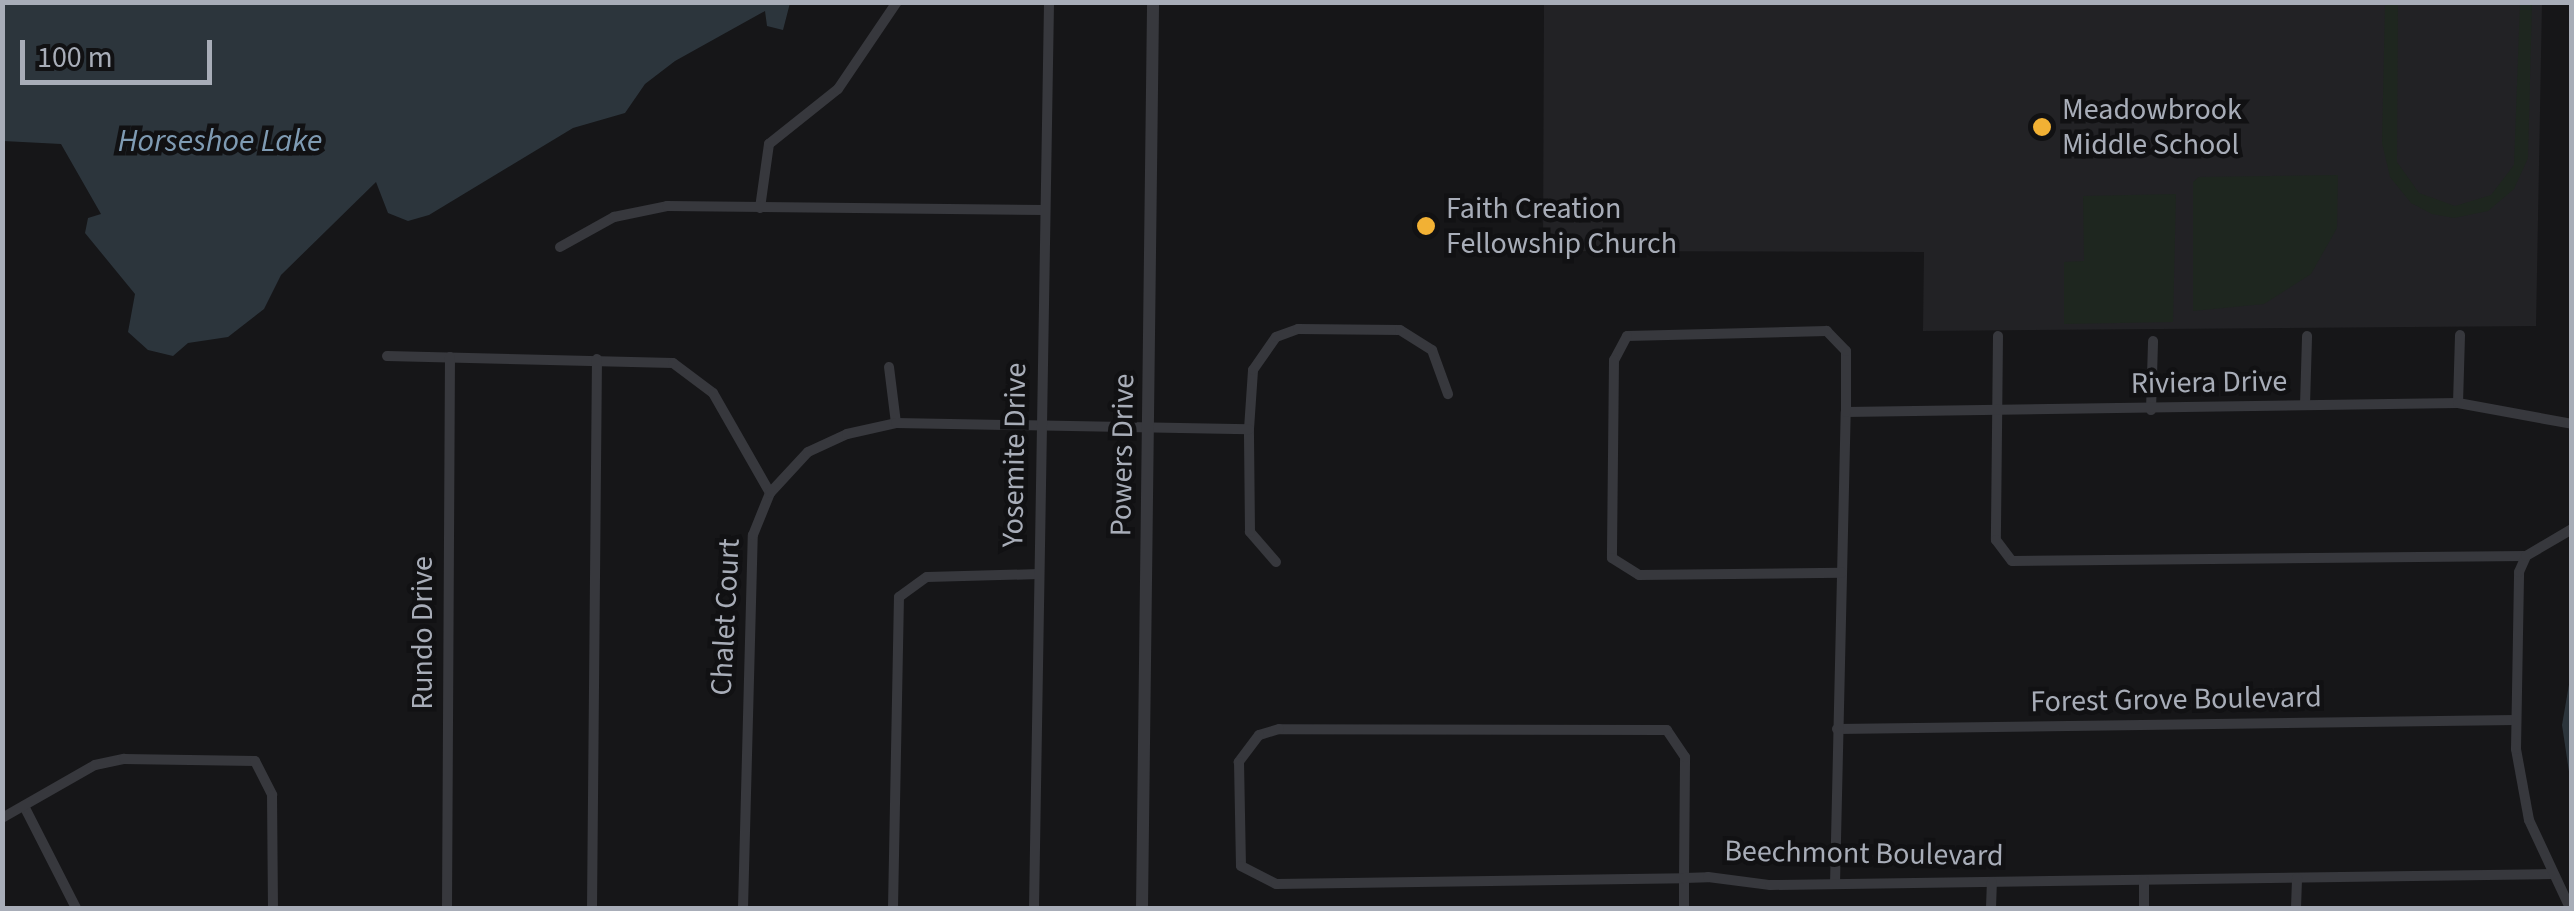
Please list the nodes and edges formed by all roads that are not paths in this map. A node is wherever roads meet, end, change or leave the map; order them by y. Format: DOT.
graph roads {
  1 [pos="897,2"];
  2 [pos="1049,2"];
  3 [pos="1153,2"];
  4 [pos="760,208"];
  5 [pos="1044,210"];
  6 [pos="560,247"];
  7 [pos="2460,334"];
  8 [pos="1998,336"];
  9 [pos="2307,336"];
  10 [pos="2153,340"];
  11 [pos="387,356"];
  12 [pos="450,357"];
  13 [pos="597,359"];
  14 [pos="888,367"];
  15 [pos="1448,394"];
  16 [pos="2458,402"];
  17 [pos="2305,406"];
  18 [pos="1998,410"];
  19 [pos="2151,410"];
  20 [pos="1846,412"];
  21 [pos="896,423"];
  22 [pos="1041,424"];
  23 [pos="2572,424"];
  24 [pos="1148,426"];
  25 [pos="1249,429"];
  26 [pos="770,493"];
  27 [pos="2572,529"];
  28 [pos="2526,556"];
  29 [pos="1276,562"];
  30 [pos="1842,573"];
  31 [pos="1039,574"];
  32 [pos="2516,720"];
  33 [pos="1837,729"];
  34 [pos="24,806"];
  35 [pos="2,818"];
  36 [pos="2553,874"];
  37 [pos="1684,878"];
  38 [pos="2296,878"];
  39 [pos="2144,880"];
  40 [pos="1992,882"];
  41 [pos="1835,884"];
  42 [pos="76,908"];
  43 [pos="273,908"];
  44 [pos="447,908"];
  45 [pos="592,908"];
  46 [pos="743,908"];
  47 [pos="893,908"];
  48 [pos="1034,908"];
  49 [pos="1142,908"];
  50 [pos="1684,908"];
  51 [pos="1991,908"];
  52 [pos="2144,908"];
  53 [pos="2296,908"];
  54 [pos="2570,908"];
  1 -- 4 [label="street"];
  2 -- 5 [label="street, Yosemite Drive"];
  3 -- 24 [label="street, Powers Drive"];
  4 -- 5 [label="street"];
  4 -- 6 [label="street"];
  5 -- 22 [label="street, Yosemite Drive"];
  7 -- 16 [label="street"];
  8 -- 18 [label="street"];
  9 -- 17 [label="street"];
  10 -- 19 [label="street"];
  11 -- 12 [label="street"];
  12 -- 13 [label="street"];
  12 -- 44 [label="street, Rundo Drive"];
  13 -- 26 [label="street"];
  13 -- 45 [label="street"];
  14 -- 21 [label="street"];
  15 -- 25 [label="street"];
  16 -- 17 [label="street, Riviera Drive"];
  16 -- 23 [label="street, Riviera Drive"];
  17 -- 19 [label="street, Riviera Drive"];
  18 -- 19 [label="street, Riviera Drive"];
  18 -- 20 [label="street, Riviera Drive"];
  18 -- 28 [label="street"];
  20 -- 30 [label="street"];
  20 -- 30 [label="street"];
  21 -- 22 [label="street, Chalet Court"];
  21 -- 26 [label="street, Chalet Court"];
  22 -- 24 [label="street, Chalet Court"];
  22 -- 31 [label="street, Yosemite Drive"];
  24 -- 25 [label="street, Chalet Court"];
  24 -- 49 [label="street, Powers Drive"];
  25 -- 29 [label="street"];
  26 -- 46 [label="street, Chalet Court"];
  27 -- 28 [label="street"];
  28 -- 32 [label="street"];
  30 -- 33 [label="street"];
  31 -- 47 [label="street"];
  31 -- 48 [label="street, Yosemite Drive"];
  32 -- 33 [label="street, Forest Grove Boulevard"];
  32 -- 36 [label="street"];
  33 -- 41 [label="street"];
  34 -- 35 [label="street"];
  34 -- 42 [label="street"];
  34 -- 43 [label="street"];
  36 -- 38 [label="street, Beechmont Boulevard"];
  36 -- 54 [label="street"];
  37 -- 37 [label="street, Beechmont Boulevard"];
  37 -- 41 [label="street, Beechmont Boulevard"];
  37 -- 50 [label="street"];
  38 -- 39 [label="street, Beechmont Boulevard"];
  38 -- 53 [label="street"];
  39 -- 40 [label="street, Beechmont Boulevard"];
  39 -- 52 [label="street"];
  40 -- 41 [label="street, Beechmont Boulevard"];
  40 -- 51 [label="street"];
}
